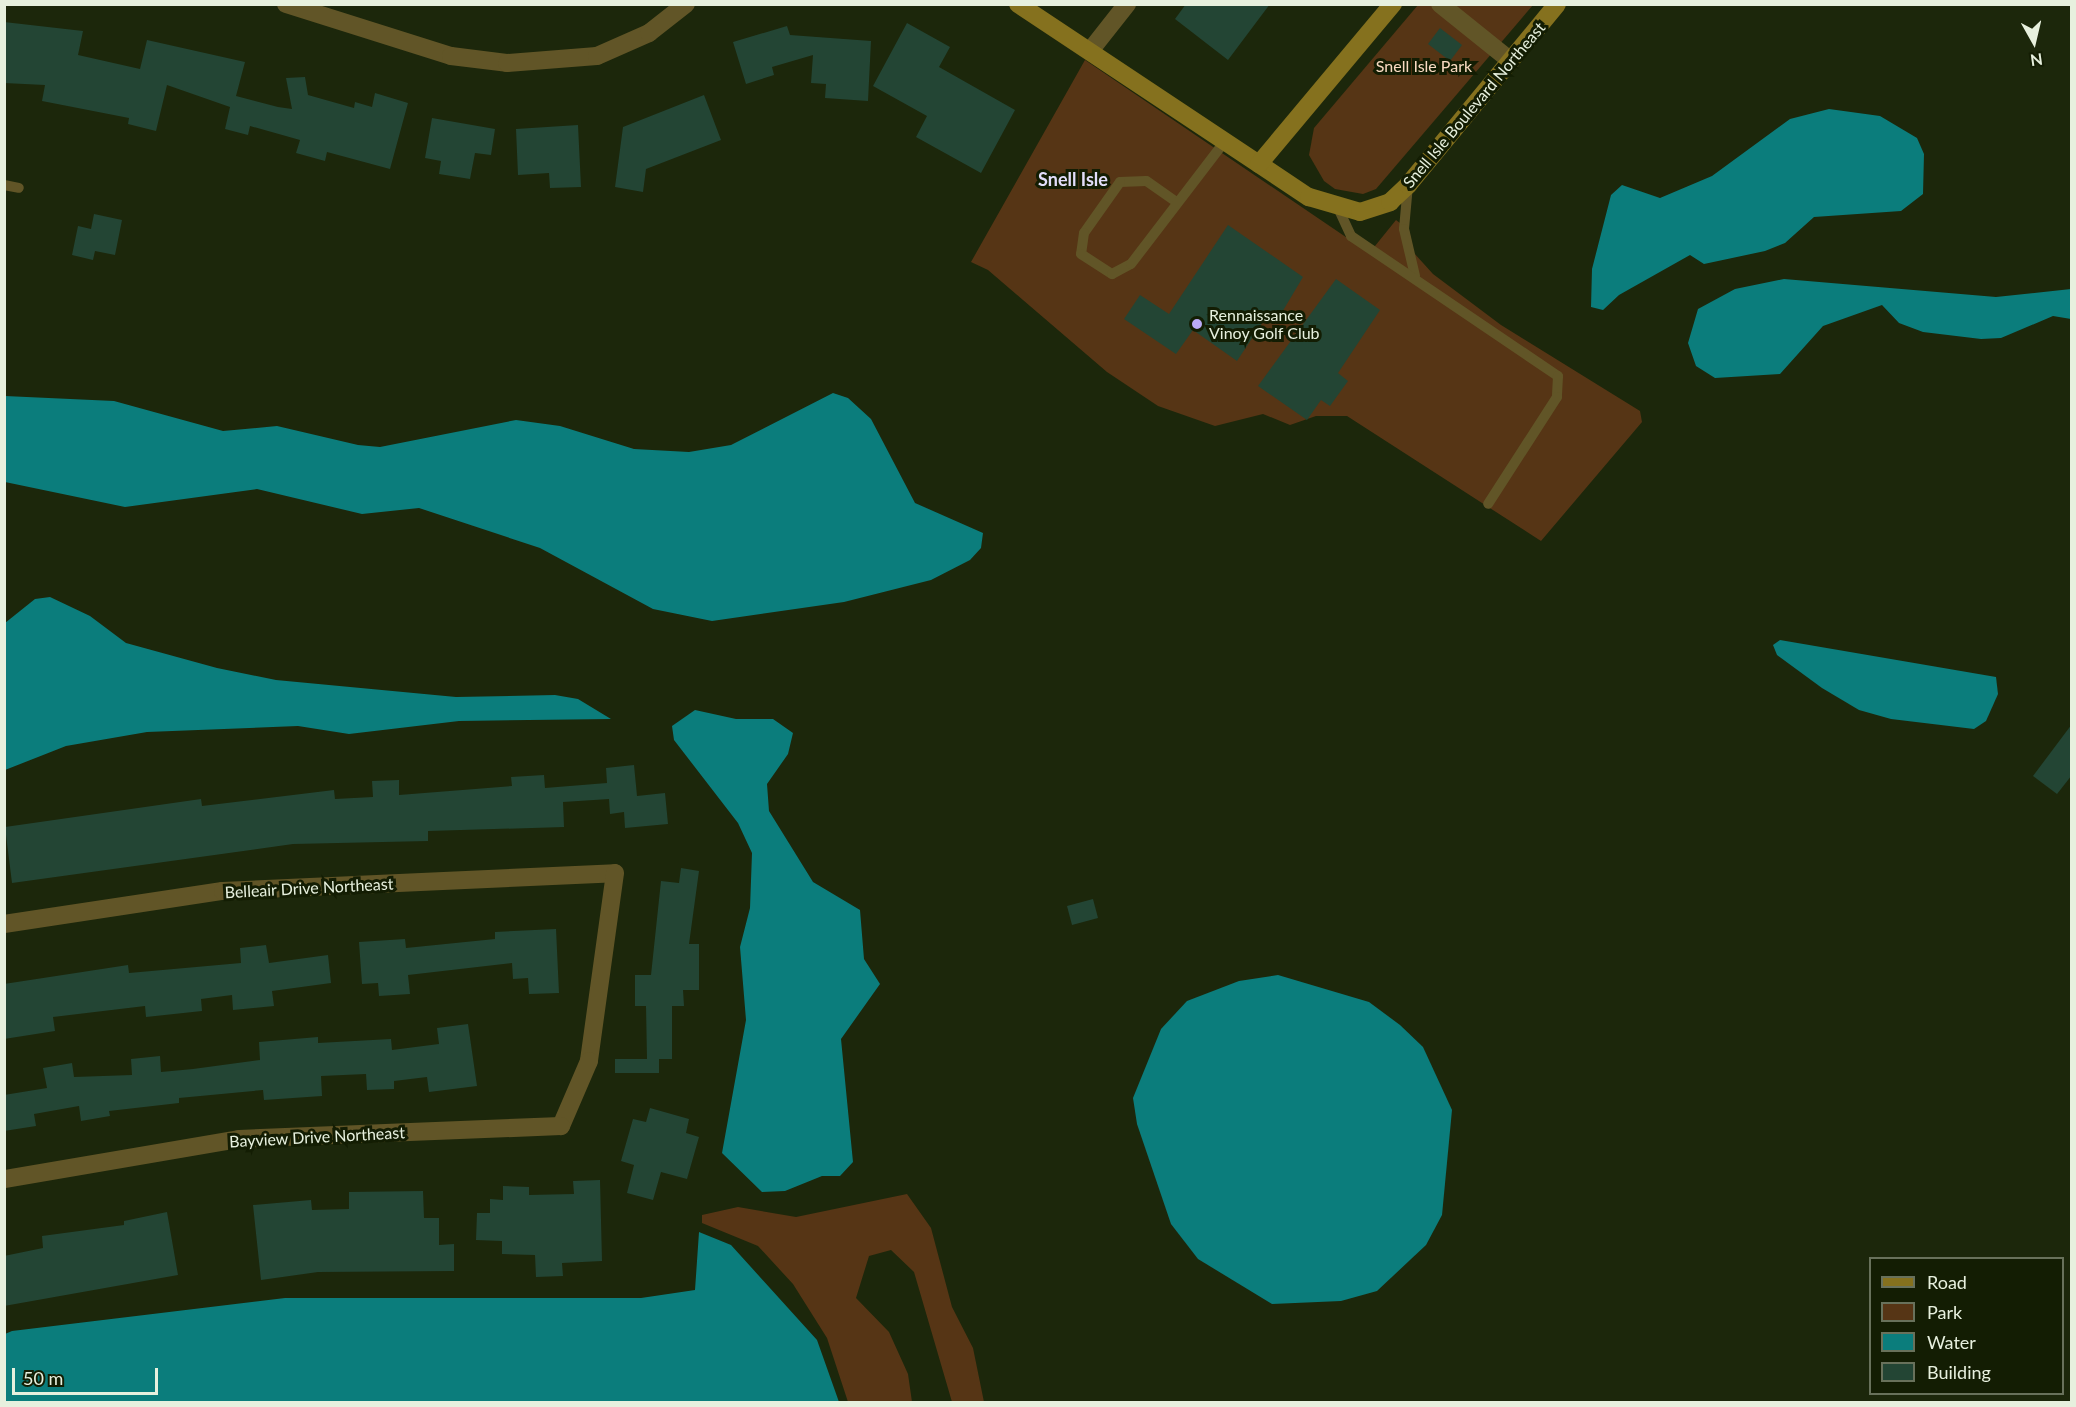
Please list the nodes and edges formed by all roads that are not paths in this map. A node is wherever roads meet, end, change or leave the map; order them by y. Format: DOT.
graph roads {
  1 [pos="286,4"];
  2 [pos="686,4"];
  3 [pos="1018,4"];
  4 [pos="1127,4"];
  5 [pos="1393,4"];
  6 [pos="1440,4"];
  7 [pos="1557,4"];
  8 [pos="1090,51"];
  9 [pos="1511,61"];
  10 [pos="1225,141"];
  11 [pos="1259,164"];
  12 [pos="1408,185"];
  13 [pos="4,186"];
  14 [pos="19,188"];
  15 [pos="1175,201"];
  16 [pos="1340,210"];
  17 [pos="1415,276"];
  18 [pos="1488,504"];
  19 [pos="4,924"];
  20 [pos="561,1126"];
  21 [pos="4,1179"];
  1 -- 2 [label="street"];
  3 -- 8 [label="street"];
  4 -- 8 [label="street"];
  5 -- 11 [label="street"];
  6 -- 9 [label="street"];
  7 -- 9 [label="street, Snell Isle Boulevard Northeast"];
  8 -- 10 [label="street"];
  9 -- 12 [label="street, Snell Isle Boulevard Northeast"];
  10 -- 11 [label="street"];
  10 -- 15 [label="lane"];
  11 -- 16 [label="street"];
  12 -- 16 [label="street, Snell Isle Boulevard Northeast"];
  12 -- 17 [label="lane"];
  13 -- 14 [label="lane"];
  15 -- 15 [label="lane"];
  16 -- 17 [label="lane"];
  17 -- 18 [label="lane"];
  19 -- 20 [label="street, Belleair Drive Northeast"];
  20 -- 21 [label="street, Bayview Drive Northeast"];
}
